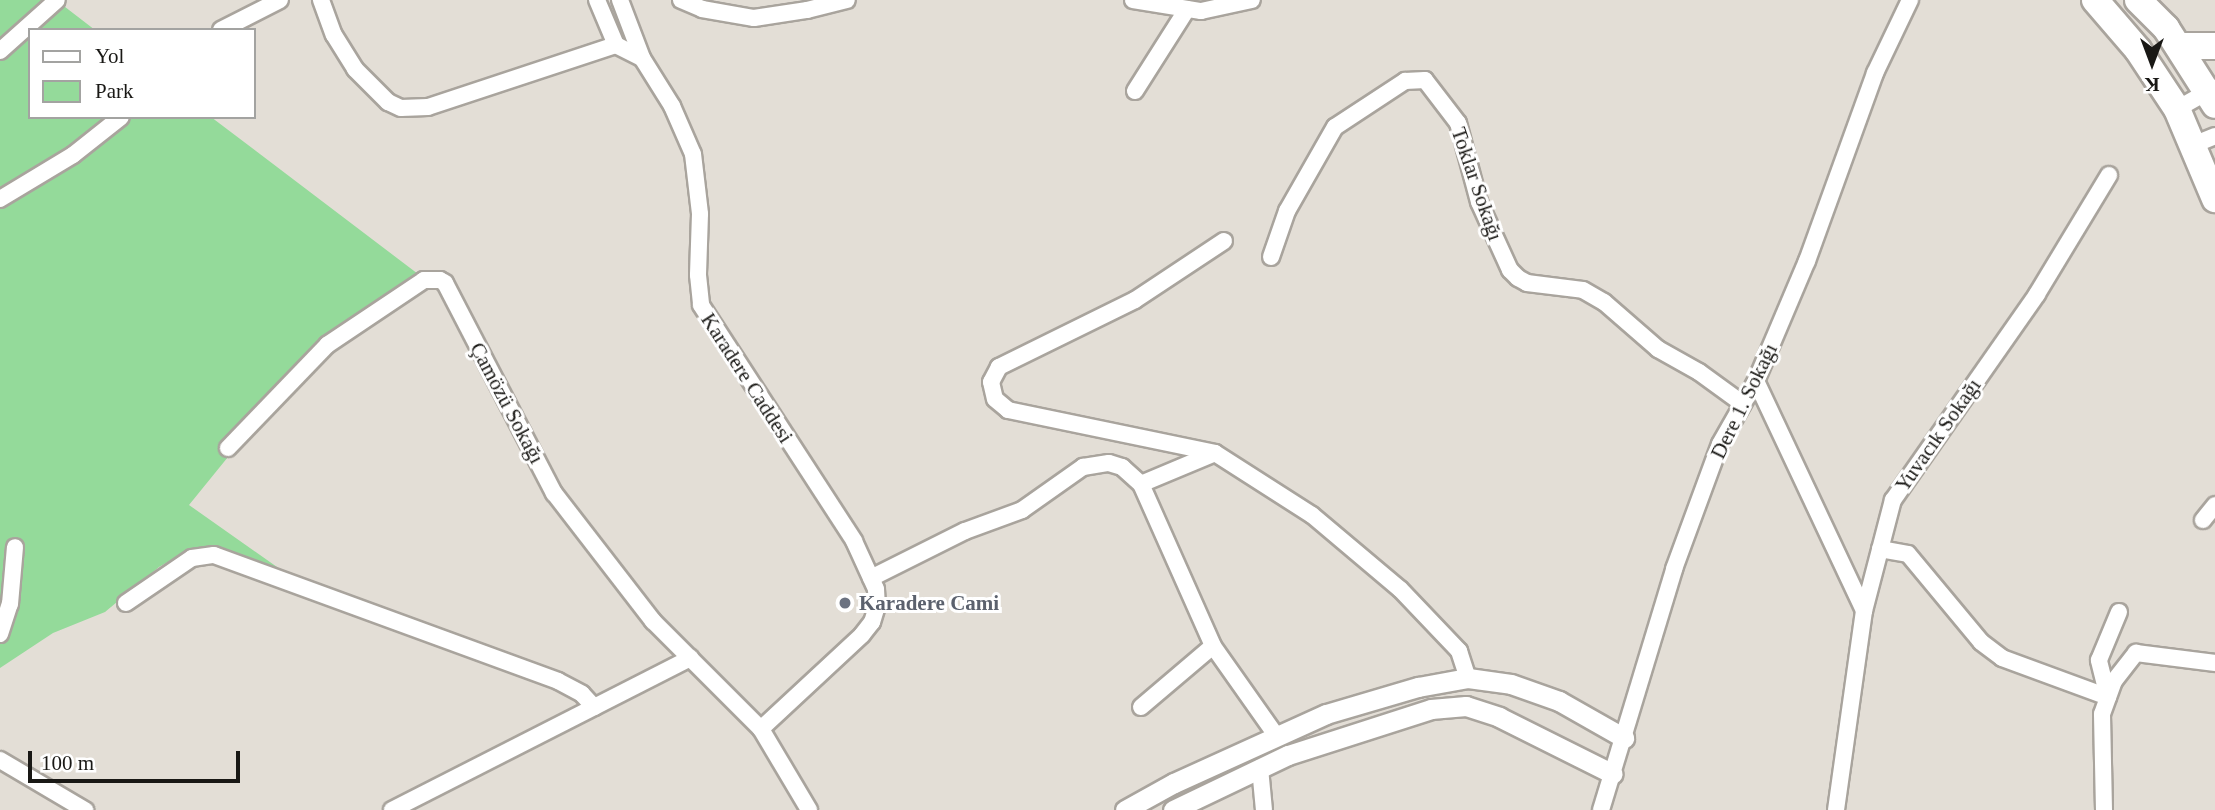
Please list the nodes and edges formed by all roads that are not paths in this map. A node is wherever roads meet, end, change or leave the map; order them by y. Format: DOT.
graph roads {
  1 [pos="57,0"];
  2 [pos="280,0"];
  3 [pos="321,0"];
  4 [pos="597,0"];
  5 [pos="620,0"];
  6 [pos="681,0"];
  7 [pos="847,0"];
  8 [pos="1133,0"];
  9 [pos="1252,0"];
  10 [pos="1910,0"];
  11 [pos="2095,0"];
  12 [pos="2138,0"];
  13 [pos="1186,9"];
  14 [pos="225,28"];
  15 [pos="615,45"];
  16 [pos="2178,46"];
  17 [pos="2215,46"];
  18 [pos="0,51"];
  19 [pos="642,58"];
  20 [pos="1135,91"];
  21 [pos="2213,94"];
  22 [pos="2176,109"];
  23 [pos="118,119"];
  24 [pos="2204,141"];
  25 [pos="2109,175"];
  26 [pos="0,176"];
  27 [pos="5,196"];
  28 [pos="2215,199"];
  29 [pos="1224,241"];
  30 [pos="1271,257"];
  31 [pos="1756,381"];
  32 [pos="1743,404"];
  33 [pos="228,448"];
  34 [pos="1215,453"];
  35 [pos="1141,484"];
  36 [pos="2215,505"];
  37 [pos="2203,520"];
  38 [pos="15,547"];
  39 [pos="1880,548"];
  40 [pos="871,578"];
  41 [pos="126,603"];
  42 [pos="1864,611"];
  43 [pos="2119,612"];
  44 [pos="0,634"];
  45 [pos="1213,646"];
  46 [pos="690,658"];
  47 [pos="2215,663"];
  48 [pos="1468,678"];
  49 [pos="2108,697"];
  50 [pos="594,707"];
  51 [pos="1141,707"];
  52 [pos="761,729"];
  53 [pos="1275,734"];
  54 [pos="1624,738"];
  55 [pos="0,760"];
  56 [pos="1260,768"];
  57 [pos="1613,774"];
  58 [pos="59,804"];
  59 [pos="85,810"];
  60 [pos="392,810"];
  61 [pos="809,810"];
  62 [pos="1125,810"];
  63 [pos="1173,810"];
  64 [pos="1264,810"];
  65 [pos="1601,810"];
  66 [pos="1836,810"];
  67 [pos="2104,810"];
  1 -- 18 [label="street"];
  2 -- 14 [label="street"];
  3 -- 15 [label="street"];
  4 -- 15 [label="street"];
  5 -- 19 [label="street, Karadere Caddesi"];
  6 -- 7 [label="street"];
  8 -- 13 [label="street"];
  9 -- 13 [label="street"];
  10 -- 31 [label="street, Dere 1. Sokağı"];
  11 -- 22 [label="highway"];
  12 -- 16 [label="highway"];
  13 -- 20 [label="street"];
  15 -- 19 [label="street"];
  16 -- 17 [label="highway"];
  16 -- 21 [label="highway"];
  19 -- 40 [label="street, Karadere Caddesi"];
  21 -- 22 [label="street"];
  22 -- 24 [label="highway"];
  23 -- 27 [label="street"];
  24 -- 28 [label="highway"];
  25 -- 39 [label="street, Yuvacık Sokağı"];
  26 -- 27 [label="street"];
  29 -- 34 [label="street"];
  30 -- 32 [label="street, Toklar Sokağı"];
  31 -- 32 [label="street, Dere 1. Sokağı"];
  31 -- 42 [label="street"];
  32 -- 54 [label="street, Dere 1. Sokağı"];
  33 -- 46 [label="street, Çamözü Sokağı"];
  34 -- 35 [label="street"];
  34 -- 48 [label="street"];
  35 -- 40 [label="street"];
  35 -- 45 [label="street"];
  36 -- 37 [label="street"];
  38 -- 44 [label="street"];
  39 -- 42 [label="street, Yuvacık Sokağı"];
  39 -- 49 [label="street"];
  40 -- 52 [label="street, Karadere Caddesi"];
  41 -- 50 [label="street"];
  42 -- 66 [label="street, Yuvacık Sokağı"];
  43 -- 49 [label="street"];
  45 -- 51 [label="street"];
  45 -- 53 [label="street"];
  46 -- 50 [label="street"];
  46 -- 52 [label="street, Çamözü Sokağı"];
  47 -- 49 [label="street"];
  48 -- 53 [label="street"];
  48 -- 54 [label="street"];
  49 -- 67 [label="street"];
  50 -- 60 [label="street"];
  52 -- 61 [label="street"];
  53 -- 62 [label="street"];
  54 -- 57 [label="street, Dere 1. Sokağı"];
  55 -- 58 [label="street"];
  56 -- 57 [label="street"];
  56 -- 63 [label="street"];
  56 -- 64 [label="street"];
  57 -- 65 [label="street, Dere 1. Sokağı"];
  58 -- 59 [label="street"];
}
